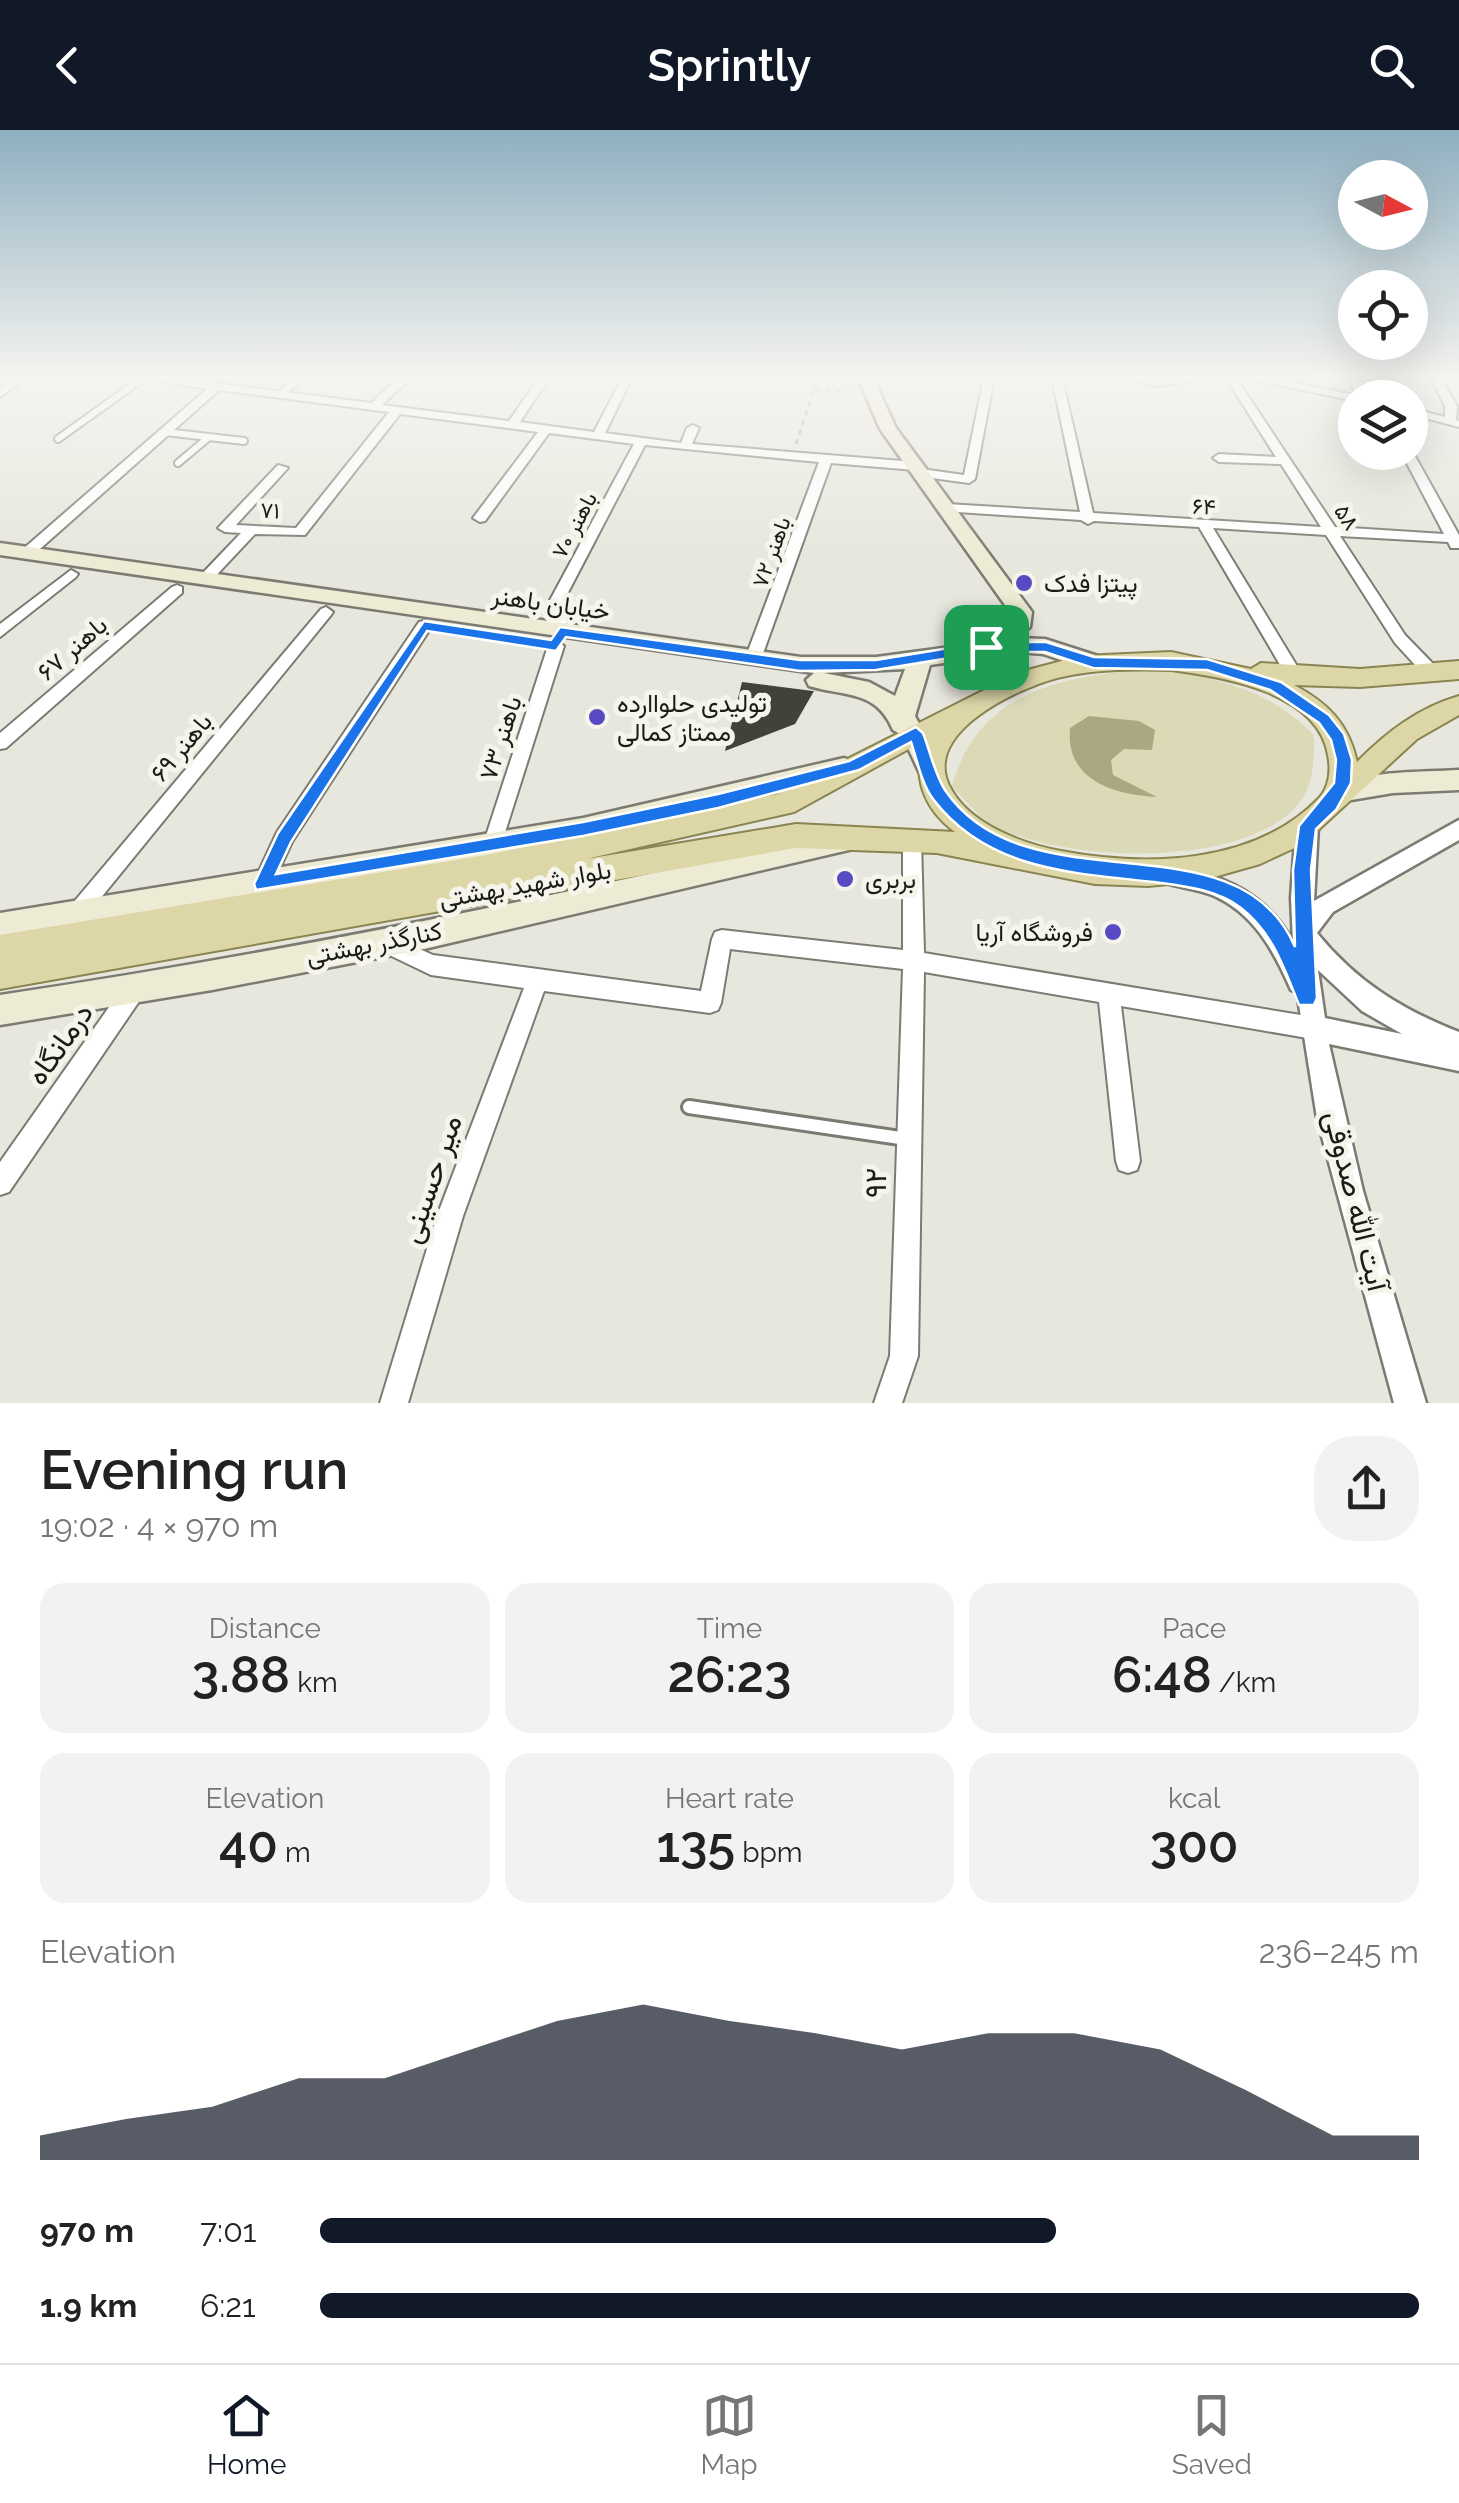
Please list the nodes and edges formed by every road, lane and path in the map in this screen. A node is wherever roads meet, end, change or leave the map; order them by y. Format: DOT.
graph roads {
  1 [pos="159,437"];
  2 [pos="208,437"];
  3 [pos="212,437"];
  4 [pos="375,437"];
  5 [pos="540,437"];
  6 [pos="615,437"];
  7 [pos="689,437"];
  8 [pos="797,437"];
  9 [pos="898,437"];
  10 [pos="978,437"];
  11 [pos="1070,437"];
  12 [pos="1268,437"];
  13 [pos="244,441"];
  14 [pos="641,441"];
  15 [pos="686,446"];
  16 [pos="800,457"];
  17 [pos="1219,458"];
  18 [pos="826,459"];
  19 [pos="1284,462"];
  20 [pos="178,463"];
  21 [pos="282,468"];
  22 [pos="918,470"];
  23 [pos="1417,470"];
  24 [pos="948,508"];
  25 [pos="480,518"];
  26 [pos="1088,520"];
  27 [pos="1205,526"];
  28 [pos="252,529"];
  29 [pos="1331,534"];
  30 [pos="1457,543"];
  31 [pos="0,549"];
  32 [pos="27,553"];
  33 [pos="0,564"];
  34 [pos="995,572"];
  35 [pos="72,574"];
  36 [pos="204,580"];
  37 [pos="177,590"];
  38 [pos="326,612"];
  39 [pos="424,626"];
  40 [pos="0,632"];
  41 [pos="558,639"];
  42 [pos="986,647"];
  43 [pos="922,658"];
  44 [pos="752,659"];
  45 [pos="1093,662"];
  46 [pos="1207,664"];
  47 [pos="1446,672"];
  48 [pos="1294,676"];
  49 [pos="1459,706"];
  50 [pos="964,713"];
  51 [pos="909,725"];
  52 [pos="0,743"];
  53 [pos="854,766"];
  54 [pos="931,771"];
  55 [pos="1457,780"];
  56 [pos="1338,798"];
  57 [pos="1307,826"];
  58 [pos="1459,829"];
  59 [pos="862,836"];
  60 [pos="912,840"];
  61 [pos="492,845"];
  62 [pos="1052,863"];
  63 [pos="1147,872"];
  64 [pos="263,884"];
  65 [pos="75,915"];
  66 [pos="0,926"];
  67 [pos="1303,934"];
  68 [pos="384,941"];
  69 [pos="0,950"];
  70 [pos="914,961"];
  71 [pos="0,974"];
  72 [pos="538,980"];
  73 [pos="134,990"];
  74 [pos="1109,994"];
  75 [pos="1306,998"];
  76 [pos="0,1010"];
  77 [pos="1313,1028"];
  78 [pos="1459,1045"];
  79 [pos="1459,1058"];
  80 [pos="690,1107"];
  81 [pos="910,1140"];
  82 [pos="1128,1161"];
  83 [pos="0,1182"];
  84 [pos="394,1403"];
  85 [pos="888,1403"];
  86 [pos="1410,1403"];
  1 -- 32 [label="street"];
  2 -- 20 [label="lane"];
  3 -- 13 [label="lane"];
  4 -- 28 [label="street, ۷۱"];
  5 -- 25 [label="street"];
  6 -- 14 [label="street"];
  7 -- 15 [label="street"];
  8 -- 16 [label="path"];
  9 -- 22 [label="main road"];
  10 -- 22 [label="street"];
  11 -- 26 [label="street"];
  12 -- 19 [label="street, ۵۸"];
  14 -- 15 [label="street"];
  14 -- 41 [label="street, باهنر ۷۰"];
  15 -- 16 [label="street"];
  16 -- 18 [label="street"];
  17 -- 19 [label="street"];
  18 -- 22 [label="street"];
  18 -- 44 [label="street, باهنر ۷۲"];
  19 -- 29 [label="street, ۵۸"];
  21 -- 28 [label="street, ۷۱"];
  22 -- 24 [label="main road"];
  23 -- 30 [label="street"];
  24 -- 26 [label="street, ۶۴"];
  24 -- 34 [label="main road"];
  26 -- 27 [label="street, ۶۴"];
  27 -- 29 [label="street, ۶۴"];
  27 -- 48 [label="street"];
  28 -- 36 [label="street"];
  29 -- 30 [label="street, ۶۴"];
  29 -- 47 [label="street, ۵۸"];
  31 -- 32 [label="main road, خیابان باهنر"];
  32 -- 36 [label="main road, خیابان باهنر"];
  33 -- 35 [label="main road, خیابان باهنر"];
  34 -- 42 [label="main road"];
  34 -- 45 [label="main road"];
  35 -- 37 [label="main road, خیابان باهنر"];
  35 -- 40 [label="street"];
  36 -- 41 [label="main road, خیابان باهنر"];
  37 -- 38 [label="main road, خیابان باهنر"];
  37 -- 52 [label="street, باهنر ۶۷"];
  38 -- 39 [label="main road, خیابان باهنر"];
  38 -- 65 [label="street, باهنر ۶۹"];
  39 -- 41 [label="main road, خیابان باهنر"];
  39 -- 64 [label="street"];
  41 -- 44 [label="main road, خیابان باهنر"];
  41 -- 51 [label="main road, خیابان باهنر"];
  41 -- 61 [label="street, باهنر ۷۳"];
  42 -- 43 [label="main road, خیابان باهنر"];
  42 -- 45 [label="main road, خیابان باهنر"];
  43 -- 44 [label="main road, خیابان باهنر"];
  43 -- 51 [label="main road"];
  45 -- 46 [label="main road"];
  45 -- 50 [label="main road"];
  46 -- 48 [label="main road"];
  46 -- 56 [label="main road"];
  47 -- 48 [label="main road"];
  49 -- 56 [label="main road"];
  50 -- 51 [label="main road, بلوار شهید بهشتی"];
  50 -- 54 [label="main road"];
  51 -- 53 [label="main road, بلوار شهید بهشتی"];
  51 -- 54 [label="main road, خیابان باهنر"];
  53 -- 61 [label="main road"];
  53 -- 69 [label="main road, بلوار شهید بهشتی"];
  54 -- 62 [label="main road"];
  55 -- 56 [label="main road"];
  56 -- 57 [label="main road"];
  57 -- 63 [label="main road"];
  57 -- 67 [label="street"];
  58 -- 67 [label="street"];
  59 -- 60 [label="main road, بلوار شهید بهشتی"];
  59 -- 68 [label="main road, کنارگذر بهشتی"];
  59 -- 71 [label="main road, بلوار شهید بهشتی"];
  60 -- 62 [label="main road, بلوار شهید بهشتی"];
  60 -- 70 [label="street, ۹۲"];
  61 -- 64 [label="main road"];
  62 -- 63 [label="main road"];
  63 -- 75 [label="street"];
  64 -- 65 [label="main road"];
  65 -- 66 [label="main road"];
  67 -- 75 [label="street"];
  67 -- 78 [label="street"];
  68 -- 72 [label="street"];
  68 -- 73 [label="main road, کنارگذر بهشتی"];
  70 -- 72 [label="street"];
  70 -- 74 [label="street"];
  70 -- 81 [label="street, ۹۲"];
  72 -- 84 [label="street, میر حسینی"];
  73 -- 76 [label="main road, کنارگذر بهشتی"];
  73 -- 83 [label="street, درمانگاه"];
  74 -- 77 [label="street"];
  74 -- 82 [label="street"];
  75 -- 77 [label="street, آیت الله صدوقی"];
  77 -- 79 [label="street"];
  77 -- 86 [label="street, آیت الله صدوقی"];
  80 -- 81 [label="lane"];
  81 -- 85 [label="street, ۹۲"];
}
